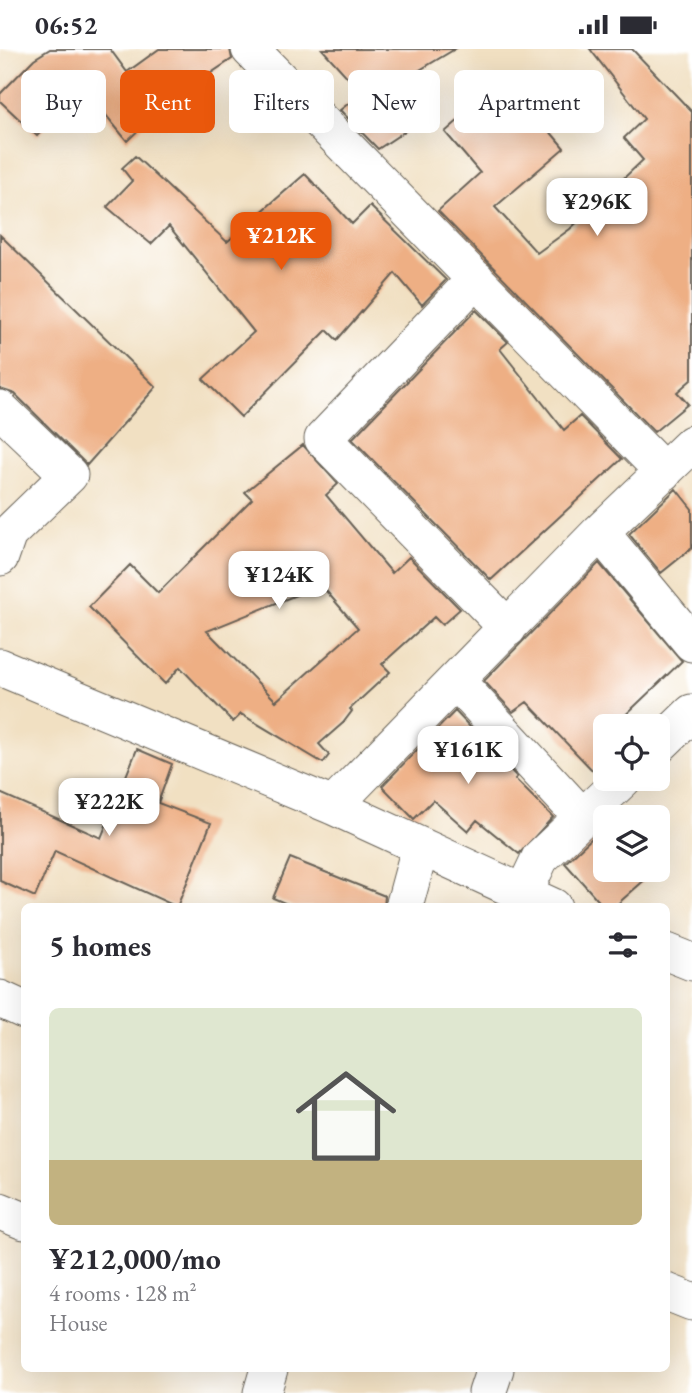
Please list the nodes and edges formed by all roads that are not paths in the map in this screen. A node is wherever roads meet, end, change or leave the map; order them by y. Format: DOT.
graph roads {
  1 [pos="250,49"];
  2 [pos="476,279"];
  3 [pos="0,409"];
  4 [pos="692,444"];
  5 [pos="664,472"];
  6 [pos="600,532"];
  7 [pos="0,557"];
  8 [pos="508,628"];
  9 [pos="692,643"];
  10 [pos="0,667"];
  11 [pos="456,681"];
  12 [pos="692,713"];
  13 [pos="670,734"];
  14 [pos="611,791"];
  15 [pos="333,806"];
  16 [pos="583,818"];
  17 [pos="421,848"];
  18 [pos="538,900"];
  19 [pos="405,903"];
  20 [pos="670,953"];
  21 [pos="692,962"];
  22 [pos="0,999"];
  23 [pos="21,1009"];
  24 [pos="0,1211"];
  25 [pos="21,1220"];
  26 [pos="670,1293"];
  27 [pos="692,1302"];
  28 [pos="268,1372"];
  29 [pos="494,1372"];
  30 [pos="262,1393"];
  31 [pos="487,1393"];
  1 -- 2 [label="street"];
  2 -- 5 [label="street"];
  2 -- 8 [label="street"];
  3 -- 7 [label="street"];
  4 -- 5 [label="street"];
  5 -- 6 [label="street"];
  6 -- 8 [label="street"];
  6 -- 9 [label="street"];
  8 -- 11 [label="street"];
  10 -- 15 [label="street"];
  11 -- 15 [label="street"];
  11 -- 16 [label="street"];
  12 -- 13 [label="street"];
  14 -- 16 [label="street"];
  15 -- 17 [label="street"];
  16 -- 18 [label="street"];
  17 -- 18 [label="street"];
  17 -- 19 [label="street"];
  20 -- 21 [label="street"];
  22 -- 23 [label="street"];
  24 -- 25 [label="street"];
  26 -- 27 [label="street"];
  28 -- 30 [label="street"];
  29 -- 31 [label="street"];
}
